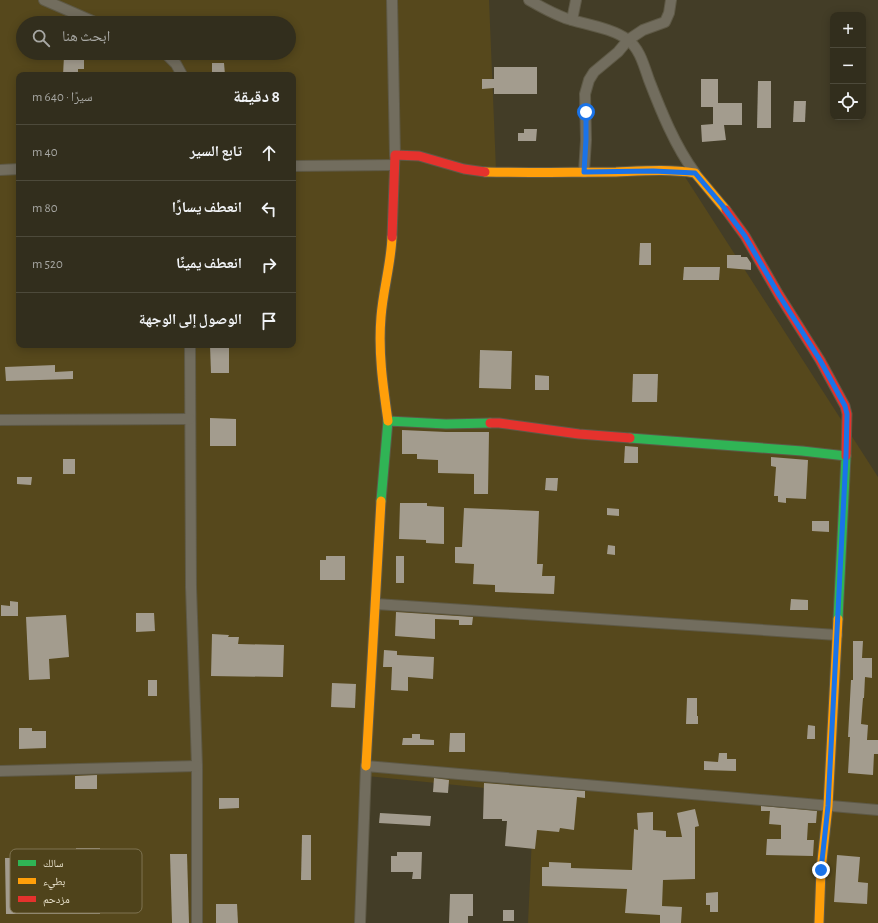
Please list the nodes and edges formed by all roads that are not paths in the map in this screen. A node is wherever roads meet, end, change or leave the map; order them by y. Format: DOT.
graph roads {
  1 [pos="44,0"];
  2 [pos="392,0"];
  3 [pos="529,0"];
  4 [pos="576,0"];
  5 [pos="671,0"];
  6 [pos="542,3"];
  7 [pos="81,16"];
  8 [pos="572,20"];
  9 [pos="628,40"];
  10 [pos="172,60"];
  11 [pos="180,72"];
  12 [pos="395,160"];
  13 [pos="296,166"];
  14 [pos="16,169"];
  15 [pos="0,170"];
  16 [pos="584,172"];
  17 [pos="695,173"];
  18 [pos="190,348"];
  19 [pos="190,418"];
  20 [pos="0,420"];
  21 [pos="388,421"];
  22 [pos="846,456"];
  23 [pos="376,604"];
  24 [pos="837,635"];
  25 [pos="197,766"];
  26 [pos="366,766"];
  27 [pos="0,771"];
  28 [pos="828,806"];
  29 [pos="878,810"];
  30 [pos="197,923"];
  31 [pos="360,923"];
  32 [pos="819,923"];
  1 -- 7 [label="street"];
  2 -- 12 [label="street"];
  3 -- 6 [label="street"];
  4 -- 8 [label="street"];
  5 -- 9 [label="street"];
  6 -- 8 [label="street"];
  8 -- 9 [label="street"];
  9 -- 16 [label="street"];
  9 -- 17 [label="street"];
  10 -- 11 [label="street"];
  12 -- 13 [label="street"];
  12 -- 16 [label="street"];
  12 -- 21 [label="street"];
  14 -- 15 [label="street"];
  16 -- 17 [label="street"];
  17 -- 22 [label="street"];
  18 -- 19 [label="street"];
  19 -- 20 [label="street"];
  19 -- 25 [label="street"];
  21 -- 22 [label="street"];
  21 -- 23 [label="street"];
  22 -- 24 [label="street"];
  23 -- 24 [label="street"];
  23 -- 26 [label="street"];
  24 -- 28 [label="street"];
  25 -- 27 [label="street"];
  25 -- 30 [label="street"];
  26 -- 28 [label="street"];
  26 -- 31 [label="street"];
  28 -- 29 [label="street"];
  28 -- 32 [label="street"];
}
